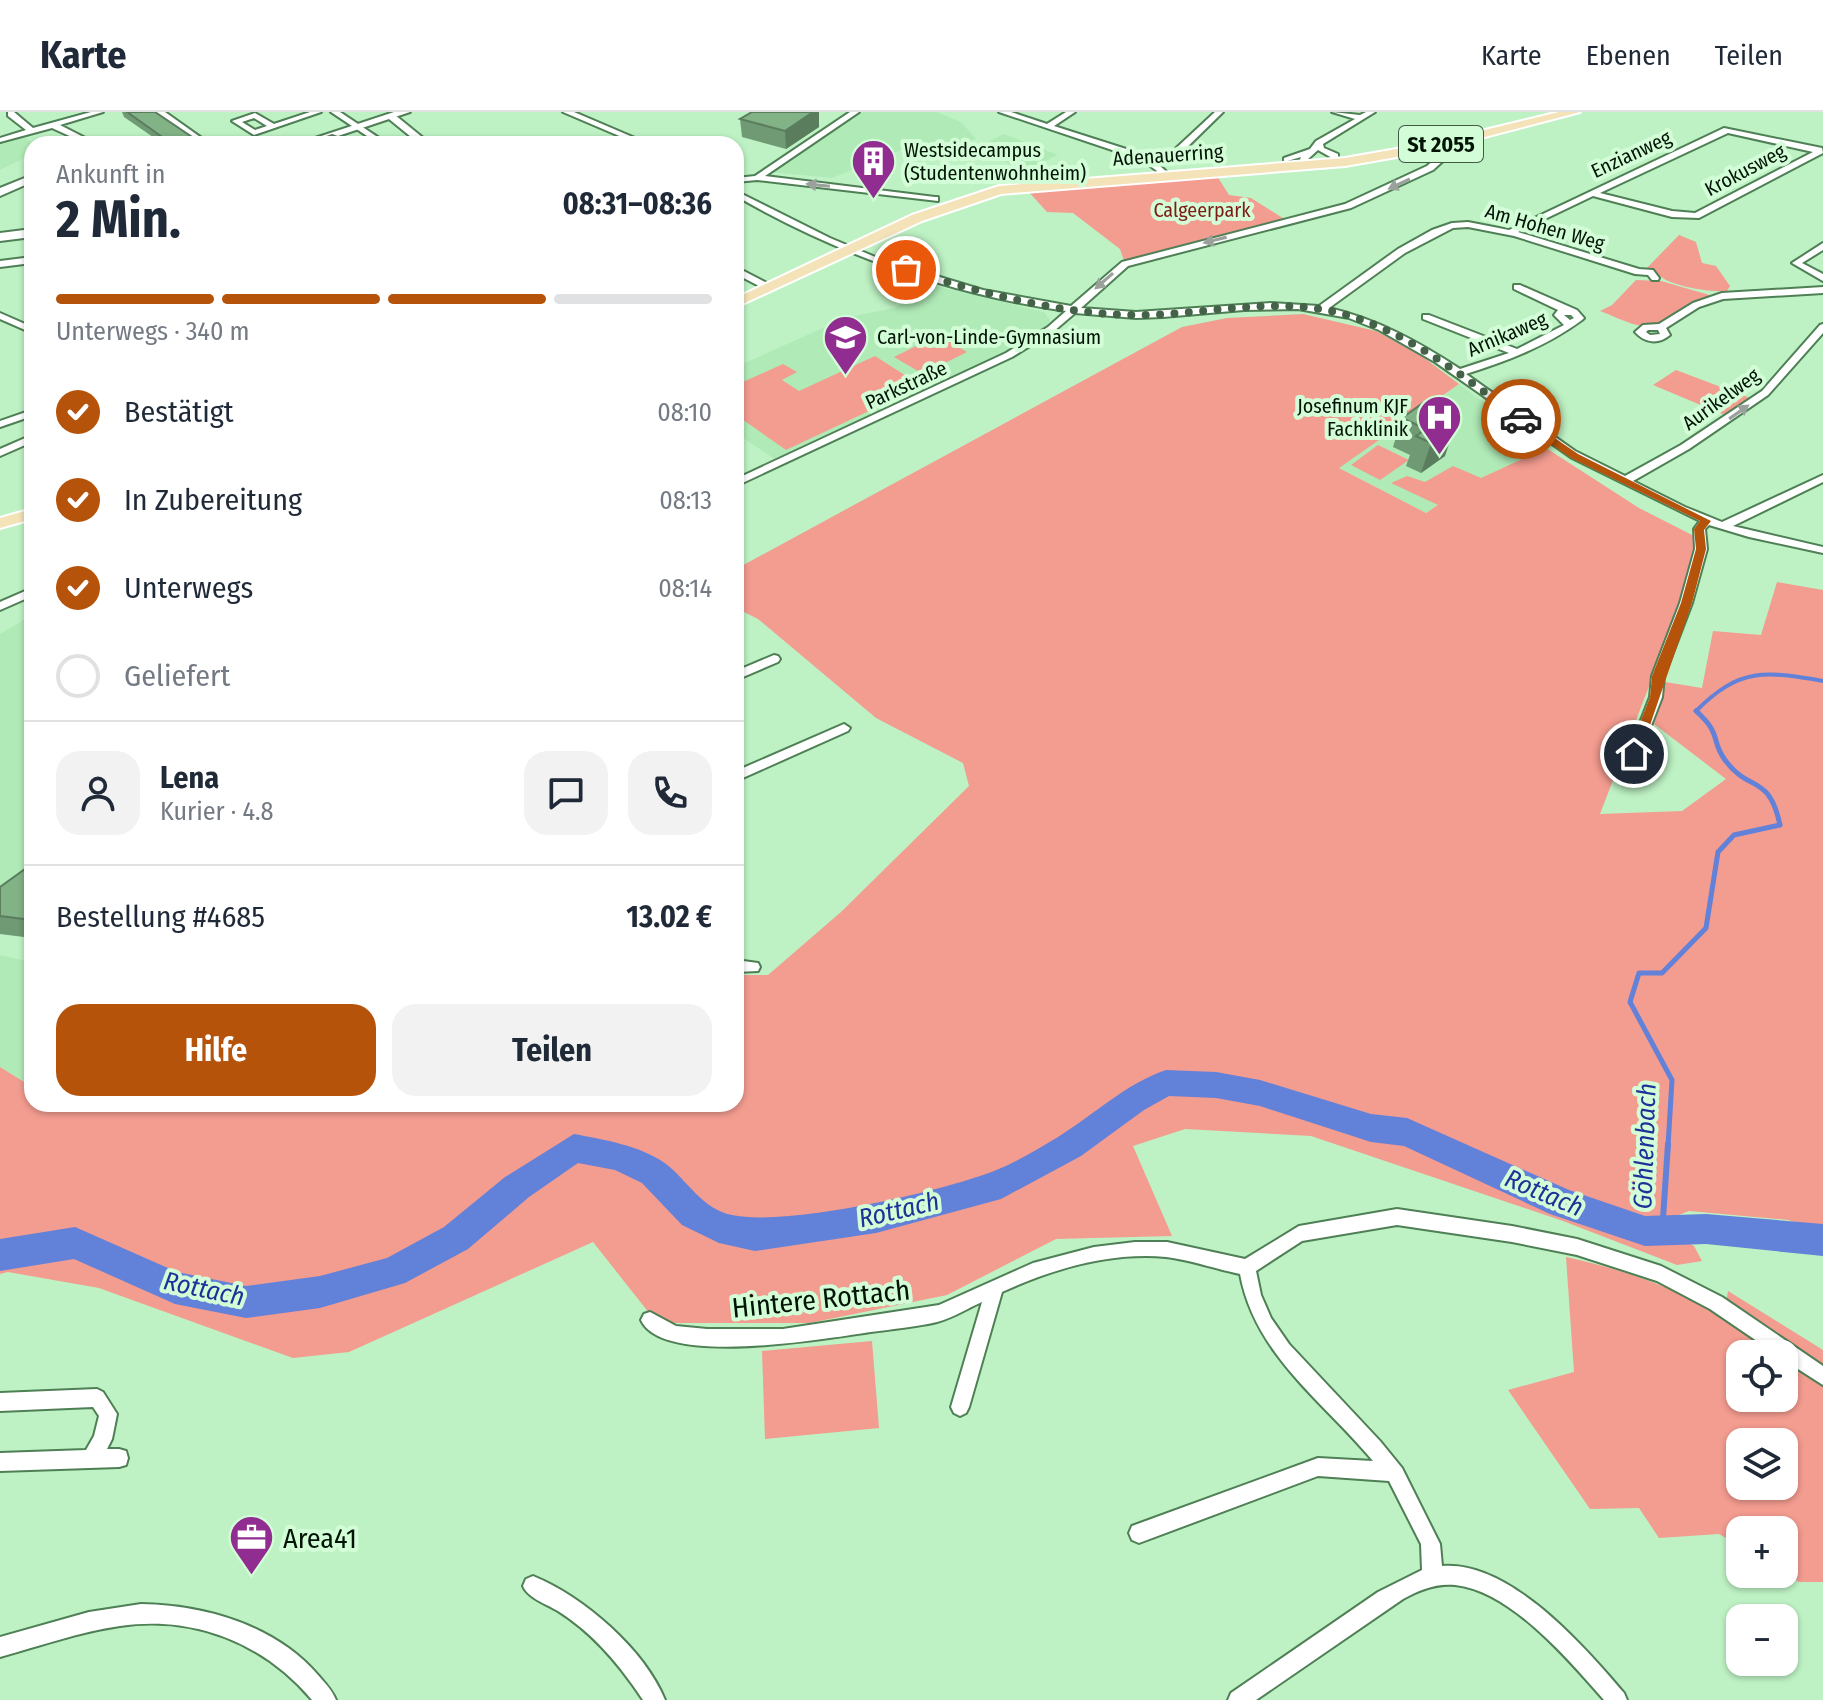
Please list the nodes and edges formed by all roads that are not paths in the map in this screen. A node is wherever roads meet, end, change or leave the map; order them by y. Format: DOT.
graph roads {
  1 [pos="99,112"];
  2 [pos="160,112"];
  3 [pos="317,112"];
  4 [pos="335,112"];
  5 [pos="405,112"];
  6 [pos="568,112"];
  7 [pos="599,112"];
  8 [pos="855,112"];
  9 [pos="1003,112"];
  10 [pos="1071,112"];
  11 [pos="1219,112"];
  12 [pos="1336,112"];
  13 [pos="1371,112"];
  14 [pos="1548,112"];
  15 [pos="1574,112"];
  16 [pos="11,114"];
  17 [pos="392,117"];
  18 [pos="1358,117"];
  19 [pos="583,119"];
  20 [pos="826,121"];
  21 [pos="836,123"];
  22 [pos="53,125"];
  23 [pos="1048,126"];
  24 [pos="273,127"];
  25 [pos="359,127"];
  26 [pos="32,131"];
  27 [pos="76,136"];
  28 [pos="194,136"];
  29 [pos="329,136"];
  30 [pos="372,136"];
  31 [pos="415,136"];
  32 [pos="625,136"];
  33 [pos="1458,137"];
  34 [pos="0,140"];
  35 [pos="1319,143"];
  36 [pos="1822,150"];
  37 [pos="1335,156"];
  38 [pos="1307,158"];
  39 [pos="1161,170"];
  40 [pos="757,178"];
  41 [pos="744,179"];
  42 [pos="24,182"];
  43 [pos="0,192"];
  44 [pos="1590,193"];
  45 [pos="744,197"];
  46 [pos="935,199"];
  47 [pos="1508,233"];
  48 [pos="24,234"];
  49 [pos="0,237"];
  50 [pos="1823,246"];
  51 [pos="846,248"];
  52 [pos="24,261"];
  53 [pos="0,264"];
  54 [pos="1638,272"];
  55 [pos="744,274"];
  56 [pos="1823,278"];
  57 [pos="762,284"];
  58 [pos="1517,287"];
  59 [pos="1823,290"];
  60 [pos="744,292"];
  61 [pos="744,299"];
  62 [pos="1322,308"];
  63 [pos="1070,310"];
  64 [pos="0,316"];
  65 [pos="1426,317"];
  66 [pos="24,326"];
  67 [pos="1661,327"];
  68 [pos="1823,327"];
  69 [pos="1516,352"];
  70 [pos="1458,373"];
  71 [pos="24,416"];
  72 [pos="0,424"];
  73 [pos="24,442"];
  74 [pos="0,453"];
  75 [pos="1823,478"];
  76 [pos="744,479"];
  77 [pos="1625,481"];
  78 [pos="24,516"];
  79 [pos="1748,516"];
  80 [pos="1706,521"];
  81 [pos="0,523"];
  82 [pos="1723,526"];
  83 [pos="24,528"];
  84 [pos="0,536"];
  85 [pos="1764,538"];
  86 [pos="1823,550"];
  87 [pos="24,596"];
  88 [pos="0,606"];
  89 [pos="774,659"];
  90 [pos="744,672"];
  91 [pos="844,728"];
  92 [pos="1634,754"];
  93 [pos="744,772"];
  94 [pos="744,966"];
  95 [pos="753,967"];
  96 [pos="1247,1267"];
  97 [pos="995,1287"];
  98 [pos="650,1320"];
  99 [pos="1823,1376"];
  100 [pos="0,1402"];
  101 [pos="960,1407"];
  102 [pos="119,1458"];
  103 [pos="91,1459"];
  104 [pos="0,1462"];
  105 [pos="1393,1472"];
  106 [pos="1139,1533"];
  107 [pos="1431,1576"];
  108 [pos="533,1586"];
  109 [pos="0,1647"];
  110 [pos="1609,1697"];
  111 [pos="326,1700"];
  112 [pos="655,1700"];
  113 [pos="1238,1700"];
  1 -- 22 [label="street"];
  2 -- 28 [label="street"];
  3 -- 24 [label="street"];
  4 -- 25 [label="street"];
  5 -- 17 [label="street"];
  6 -- 19 [label="street"];
  7 -- 19 [label="street"];
  8 -- 21 [label="street"];
  9 -- 23 [label="street"];
  10 -- 23 [label="street"];
  11 -- 39 [label="street"];
  12 -- 18 [label="street"];
  13 -- 18 [label="street"];
  14 -- 33 [label="main road, Adenauerring / St 2055"];
  15 -- 33 [label="main road, Adenauerring / St 2055"];
  16 -- 26 [label="street"];
  17 -- 25 [label="street"];
  17 -- 31 [label="street"];
  18 -- 35 [label="street"];
  19 -- 32 [label="street"];
  20 -- 21 [label="street"];
  21 -- 40 [label="street"];
  22 -- 26 [label="street"];
  22 -- 27 [label="street"];
  23 -- 39 [label="street"];
  25 -- 29 [label="street"];
  25 -- 30 [label="street"];
  26 -- 34 [label="street"];
  33 -- 37 [label="main road, Adenauerring / St 2055"];
  33 -- 38 [label="main road, Adenauerring / St 2055"];
  33 -- 63 [label="street, Parkstraße, one-way"];
  35 -- 37 [label="street"];
  35 -- 38 [label="street"];
  36 -- 44 [label="street, Enzianweg"];
  36 -- 44 [label="street, Krokusweg"];
  37 -- 38 [label="main road, Adenauerring / St 2055"];
  38 -- 39 [label="main road, Adenauerring / St 2055"];
  38 -- 39 [label="main road, Adenauerring / St 2055"];
  39 -- 46 [label="main road, Adenauerring / St 2055"];
  39 -- 51 [label="main road, Adenauerring / St 2055"];
  40 -- 41 [label="street"];
  46 -- 40 [label="street, one-way"];
  42 -- 43 [label="street"];
  44 -- 47 [label="street, Enzianweg"];
  45 -- 51 [label="street"];
  46 -- 51 [label="main road, Adenauerring / St 2055"];
  47 -- 54 [label="street, Am Hohen Weg"];
  47 -- 62 [label="street, Am Hohen Weg"];
  48 -- 49 [label="street"];
  50 -- 56 [label="street"];
  51 -- 57 [label="main road, Adenauerring / St 2055"];
  51 -- 61 [label="main road, Adenauerring / St 2055"];
  51 -- 63 [label="street"];
  52 -- 53 [label="street"];
  55 -- 57 [label="street"];
  57 -- 60 [label="main road, Adenauerring / St 2055"];
  58 -- 69 [label="street, Arnikaweg"];
  59 -- 67 [label="street"];
  62 -- 63 [label="street"];
  62 -- 70 [label="street"];
  63 -- 76 [label="street, Parkstraße"];
  64 -- 66 [label="street"];
  65 -- 69 [label="street"];
  77 -- 68 [label="street, Aurikelweg, one-way"];
  69 -- 70 [label="street, Arnikaweg"];
  70 -- 77 [label="street"];
  71 -- 72 [label="street"];
  73 -- 74 [label="street"];
  75 -- 79 [label="street"];
  77 -- 80 [label="street"];
  78 -- 81 [label="main road"];
  79 -- 82 [label="street"];
  79 -- 85 [label="street"];
  80 -- 82 [label="street"];
  80 -- 92 [label="street"];
  82 -- 85 [label="street"];
  83 -- 84 [label="main road"];
  85 -- 86 [label="street"];
  87 -- 88 [label="street"];
  89 -- 90 [label="street"];
  91 -- 93 [label="street"];
  94 -- 95 [label="street"];
  96 -- 97 [label="street, Hintere Rottach"];
  96 -- 99 [label="street"];
  96 -- 105 [label="street"];
  97 -- 98 [label="street, Hintere Rottach"];
  97 -- 101 [label="street"];
  100 -- 103 [label="street"];
  102 -- 103 [label="street"];
  103 -- 104 [label="street"];
  105 -- 106 [label="street"];
  105 -- 107 [label="street"];
  107 -- 110 [label="street"];
  107 -- 113 [label="street"];
  108 -- 112 [label="street"];
  109 -- 111 [label="street"];
}
